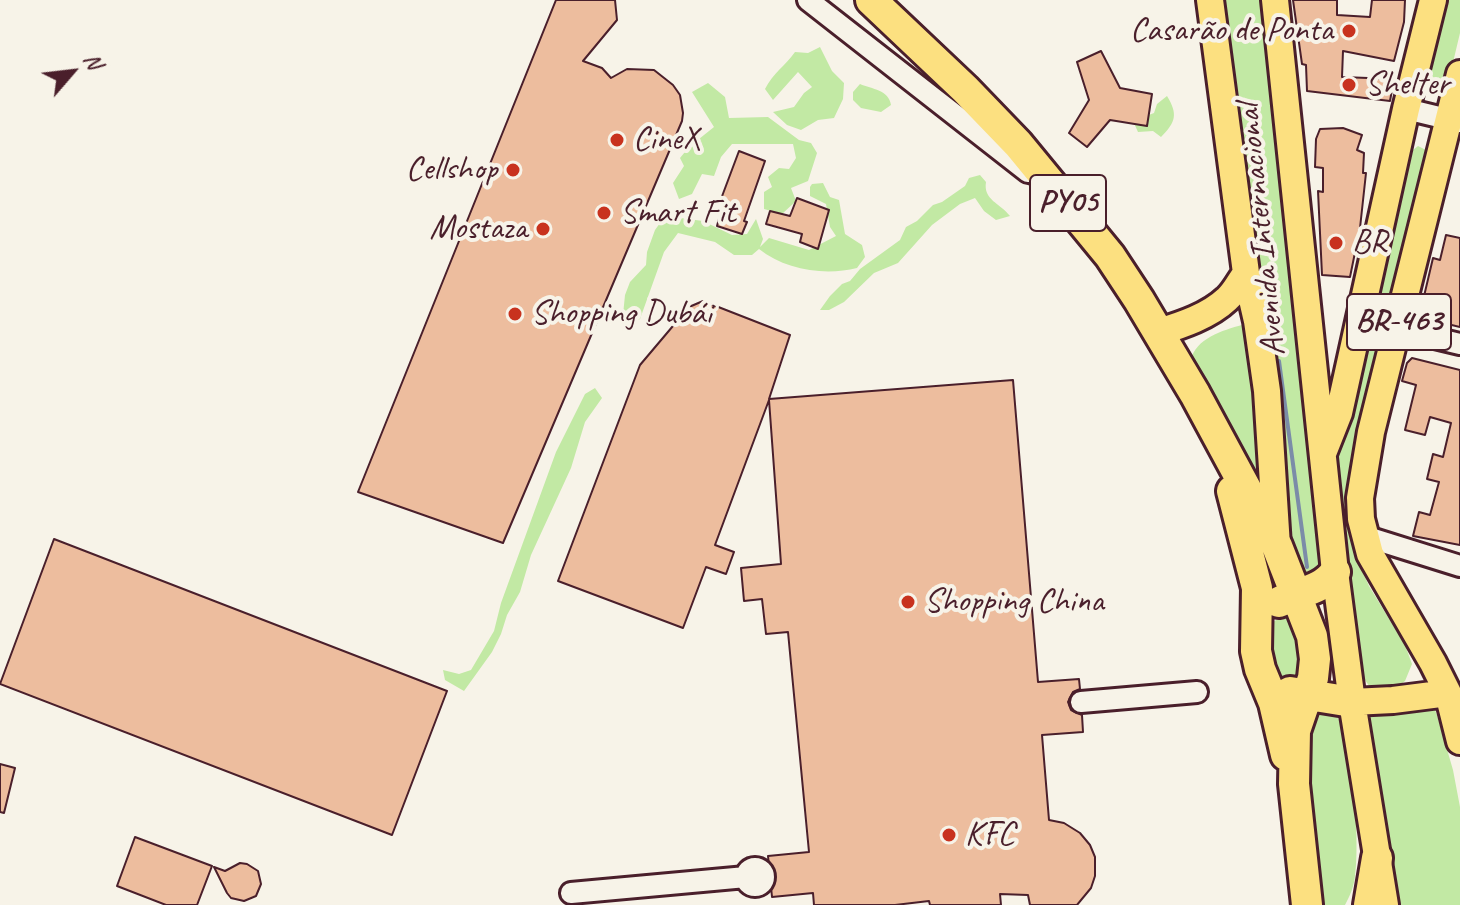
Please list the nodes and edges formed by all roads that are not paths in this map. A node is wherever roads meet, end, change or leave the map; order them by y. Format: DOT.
graph roads {
  1 [pos="808,0"];
  2 [pos="871,0"];
  3 [pos="1210,0"];
  4 [pos="1275,0"];
  5 [pos="1433,0"];
  6 [pos="1460,74"];
  7 [pos="1406,109"];
  8 [pos="1455,121"];
  9 [pos="1069,205"];
  10 [pos="1246,273"];
  11 [pos="1397,329"];
  12 [pos="1159,332"];
  13 [pos="1460,344"];
  14 [pos="1219,441"];
  15 [pos="1324,452"];
  16 [pos="1364,536"];
  17 [pos="1277,546"];
  18 [pos="1426,557"];
  19 [pos="1460,566"];
  20 [pos="1378,570"];
  21 [pos="1335,572"];
  22 [pos="1296,593"];
  23 [pos="1258,617"];
  24 [pos="1425,648"];
  25 [pos="1265,683"];
  26 [pos="1197,692"];
  27 [pos="1454,693"];
  28 [pos="1307,697"];
  29 [pos="1408,698"];
  30 [pos="1081,702"];
  31 [pos="1352,702"];
  32 [pos="1460,741"];
  33 [pos="1294,784"];
  34 [pos="760,876"];
  35 [pos="1373,892"];
  36 [pos="571,893"];
  37 [pos="1307,905"];
  1 -- 9 [label="street"];
  2 -- 9 [label="highway, PY05"];
  3 -- 10 [label="main road"];
  4 -- 15 [label="main road, Avenida Internacional"];
  5 -- 7 [label="main road, BR-463"];
  6 -- 8 [label="main road, BR-463"];
  7 -- 8 [label="street"];
  7 -- 15 [label="main road, BR-463"];
  8 -- 11 [label="main road, BR-463"];
  9 -- 12 [label="highway, PY05"];
  10 -- 12 [label="main road"];
  10 -- 17 [label="main road"];
  11 -- 13 [label="street"];
  11 -- 16 [label="main road, BR-463"];
  12 -- 14 [label="highway, PY05"];
  14 -- 17 [label="highway, PY05"];
  14 -- 23 [label="highway, PY05"];
  15 -- 21 [label="main road, BR-463"];
  16 -- 18 [label="street"];
  16 -- 20 [label="main road, BR-463"];
  17 -- 22 [label="highway, PY05"];
  18 -- 19 [label="street"];
  18 -- 20 [label="street"];
  20 -- 24 [label="main road, BR-463"];
  21 -- 22 [label="highway"];
  21 -- 31 [label="main road, BR-463"];
  22 -- 23 [label="highway"];
  22 -- 28 [label="highway, PY05"];
  23 -- 25 [label="highway, PY05"];
  24 -- 27 [label="main road, BR-463"];
  24 -- 29 [label="main road"];
  25 -- 28 [label="highway"];
  25 -- 33 [label="highway"];
  26 -- 30 [label="street"];
  27 -- 29 [label="main road"];
  27 -- 32 [label="main road, BR-463"];
  28 -- 31 [label="highway"];
  28 -- 33 [label="highway"];
  29 -- 31 [label="main road"];
  31 -- 35 [label="main road, BR-463"];
  33 -- 37 [label="highway"];
  34 -- 36 [label="street"];
}
